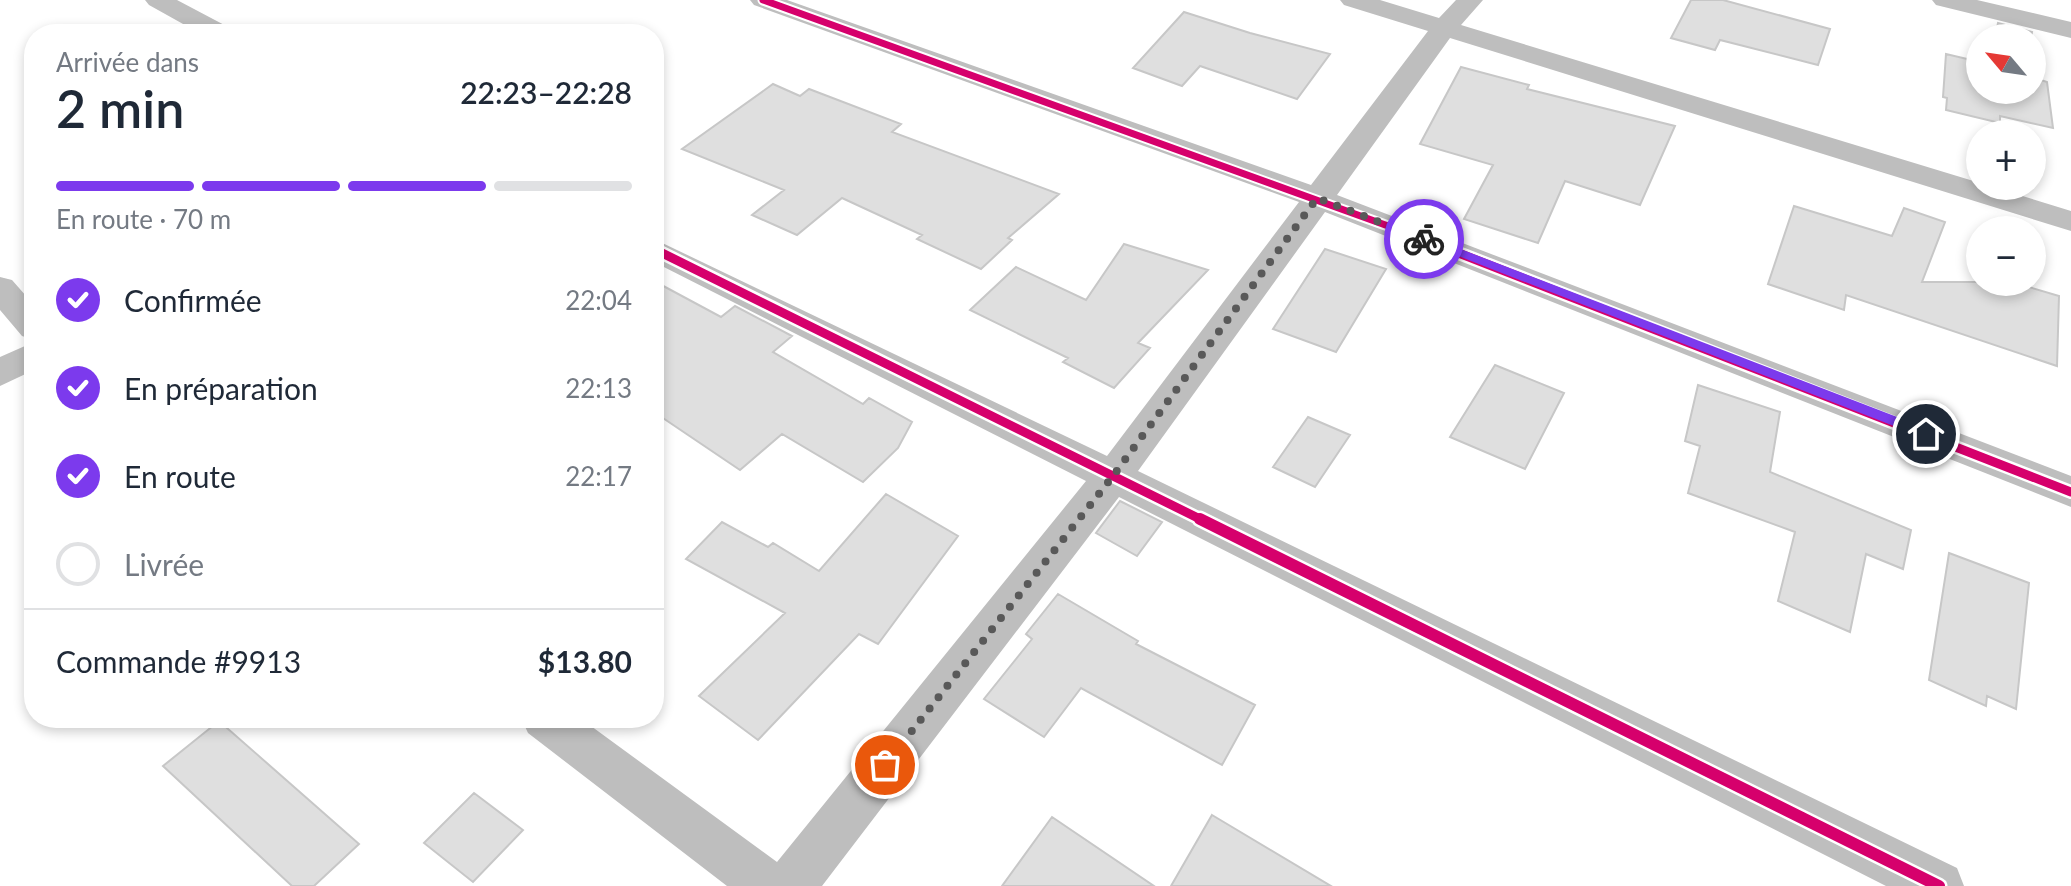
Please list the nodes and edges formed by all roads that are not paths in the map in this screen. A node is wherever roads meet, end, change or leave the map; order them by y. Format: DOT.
graph roads {
  1 [pos="158,0"];
  2 [pos="763,0"];
  3 [pos="1353,0"];
  4 [pos="1470,0"];
  5 [pos="1945,0"];
  6 [pos="202,24"];
  7 [pos="1444,28"];
  8 [pos="2071,30"];
  9 [pos="1317,198"];
  10 [pos="2071,221"];
  11 [pos="664,254"];
  12 [pos="0,288"];
  13 [pos="24,316"];
  14 [pos="24,360"];
  15 [pos="0,373"];
  16 [pos="1113,476"];
  17 [pos="2071,492"];
  18 [pos="557,728"];
  19 [pos="768,886"];
  20 [pos="790,886"];
  21 [pos="1939,886"];
  1 -- 6 [label="street"];
  2 -- 9 [label="street"];
  3 -- 7 [label="street"];
  4 -- 7 [label="street"];
  5 -- 8 [label="street"];
  7 -- 9 [label="street"];
  7 -- 10 [label="street"];
  9 -- 16 [label="street"];
  9 -- 17 [label="street"];
  11 -- 16 [label="street"];
  12 -- 13 [label="street"];
  14 -- 15 [label="street"];
  16 -- 20 [label="street"];
  16 -- 21 [label="street"];
  18 -- 19 [label="street"];
}
